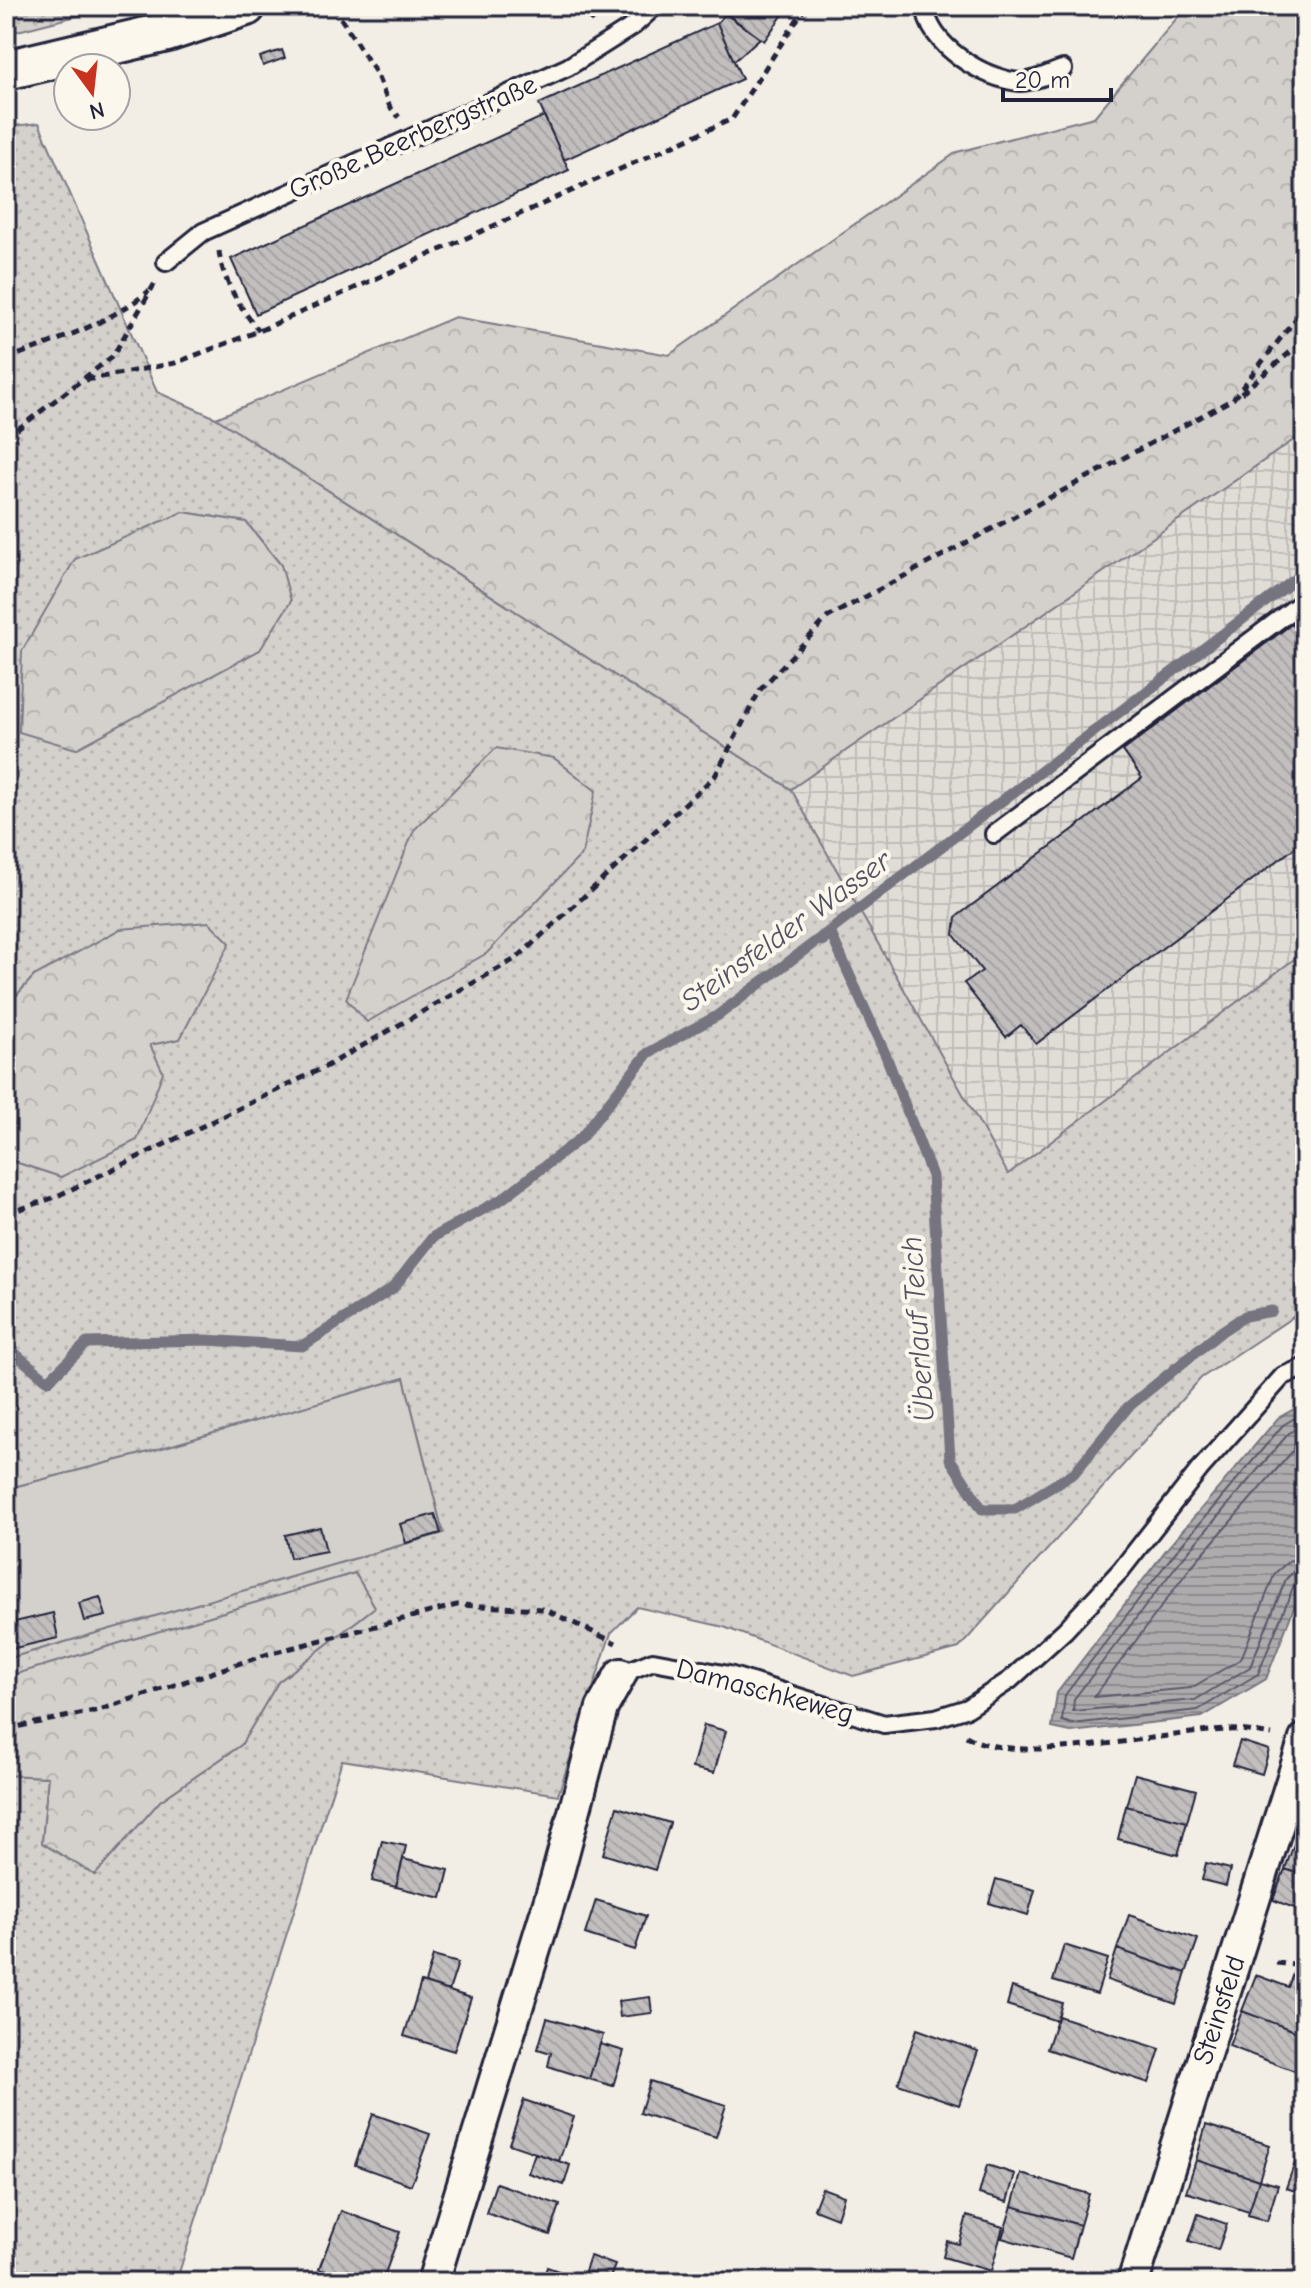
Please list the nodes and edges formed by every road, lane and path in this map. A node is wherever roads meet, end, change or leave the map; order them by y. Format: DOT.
graph roads {
  1 [pos="246,6"];
  2 [pos="333,6"];
  3 [pos="655,6"];
  4 [pos="806,6"];
  5 [pos="926,6"];
  6 [pos="1063,69"];
  7 [pos="6,70"];
  8 [pos="415,137"];
  9 [pos="216,226"];
  10 [pos="166,262"];
  11 [pos="151,289"];
  12 [pos="1305,307"];
  13 [pos="259,331"];
  14 [pos="1305,340"];
  15 [pos="6,359"];
  16 [pos="86,380"];
  17 [pos="1233,399"];
  18 [pos="6,438"];
  19 [pos="1305,600"];
  20 [pos="994,834"];
  21 [pos="6,1214"];
  22 [pos="1305,1367"];
  23 [pos="653,1661"];
  24 [pos="621,1674"];
  25 [pos="936,1718"];
  26 [pos="6,1729"];
  27 [pos="1305,1739"];
  28 [pos="1276,1963"];
  29 [pos="1305,1966"];
  30 [pos="433,2282"];
  31 [pos="1133,2282"];
  1 -- 7 [label="street"];
  2 -- 8 [label="path"];
  3 -- 8 [label="lane, Große Beerbergstraße"];
  4 -- 13 [label="path"];
  5 -- 6 [label="lane"];
  8 -- 9 [label="lane, Große Beerbergstraße"];
  9 -- 10 [label="lane, Große Beerbergstraße"];
  9 -- 13 [label="path"];
  10 -- 11 [label="path"];
  11 -- 15 [label="path"];
  11 -- 16 [label="path"];
  12 -- 17 [label="path"];
  13 -- 16 [label="path"];
  14 -- 17 [label="path"];
  16 -- 18 [label="path"];
  17 -- 21 [label="path"];
  19 -- 20 [label="lane"];
  22 -- 25 [label="lane, Damaschkeweg"];
  23 -- 24 [label="lane, Damaschkeweg"];
  23 -- 25 [label="lane, Damaschkeweg"];
  23 -- 26 [label="path"];
  24 -- 30 [label="street, Damaschkeweg"];
  25 -- 27 [label="path"];
  27 -- 31 [label="street, Steinsfeld"];
  28 -- 29 [label="path"];
}
